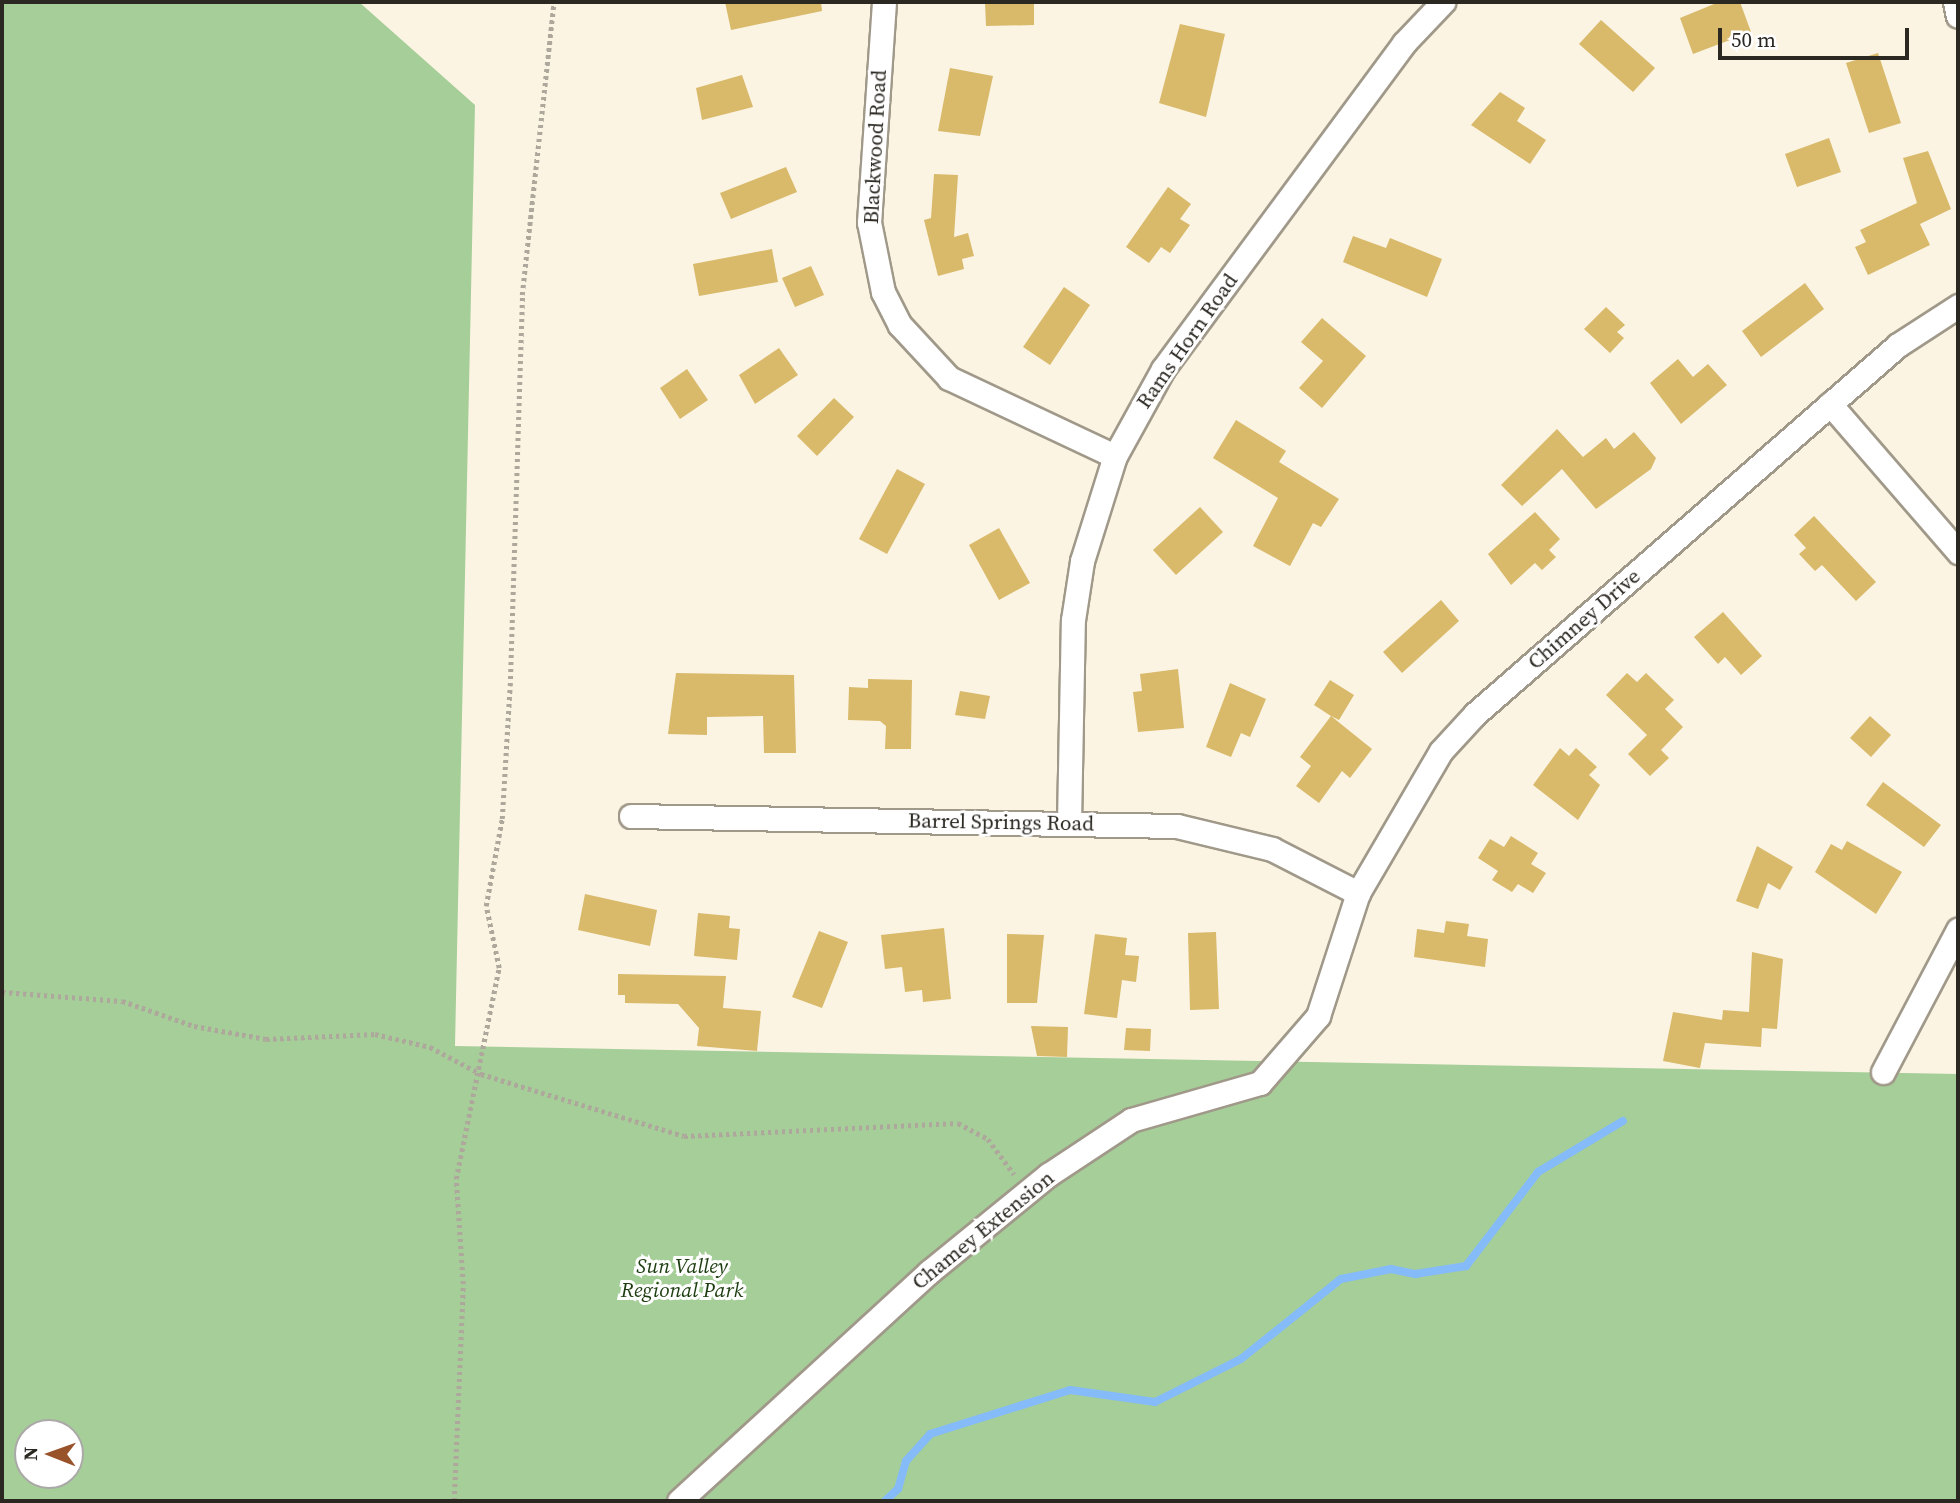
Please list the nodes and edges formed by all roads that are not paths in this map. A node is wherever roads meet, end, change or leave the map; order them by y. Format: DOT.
graph roads {
  1 [pos="884,2"];
  2 [pos="1444,2"];
  3 [pos="1955,2"];
  4 [pos="1958,16"];
  5 [pos="1958,306"];
  6 [pos="1830,404"];
  7 [pos="1115,456"];
  8 [pos="1958,552"];
  9 [pos="631,816"];
  10 [pos="1069,823"];
  11 [pos="1358,893"];
  12 [pos="1958,930"];
  13 [pos="1318,1016"];
  14 [pos="1883,1072"];
  15 [pos="679,1501"];
  1 -- 7 [label="street, Blackwood Road"];
  2 -- 7 [label="street, Rams Horn Road"];
  3 -- 4 [label="street"];
  5 -- 6 [label="street, Chimney Drive"];
  6 -- 8 [label="street"];
  6 -- 11 [label="street, Chimney Drive"];
  7 -- 10 [label="street, Rams Horn Road"];
  9 -- 10 [label="street, Barrel Springs Road"];
  10 -- 11 [label="street, Barrel Springs Road"];
  11 -- 13 [label="street, Chimney Drive"];
  12 -- 14 [label="street"];
  13 -- 15 [label="street, Chamey Extension"];
}
